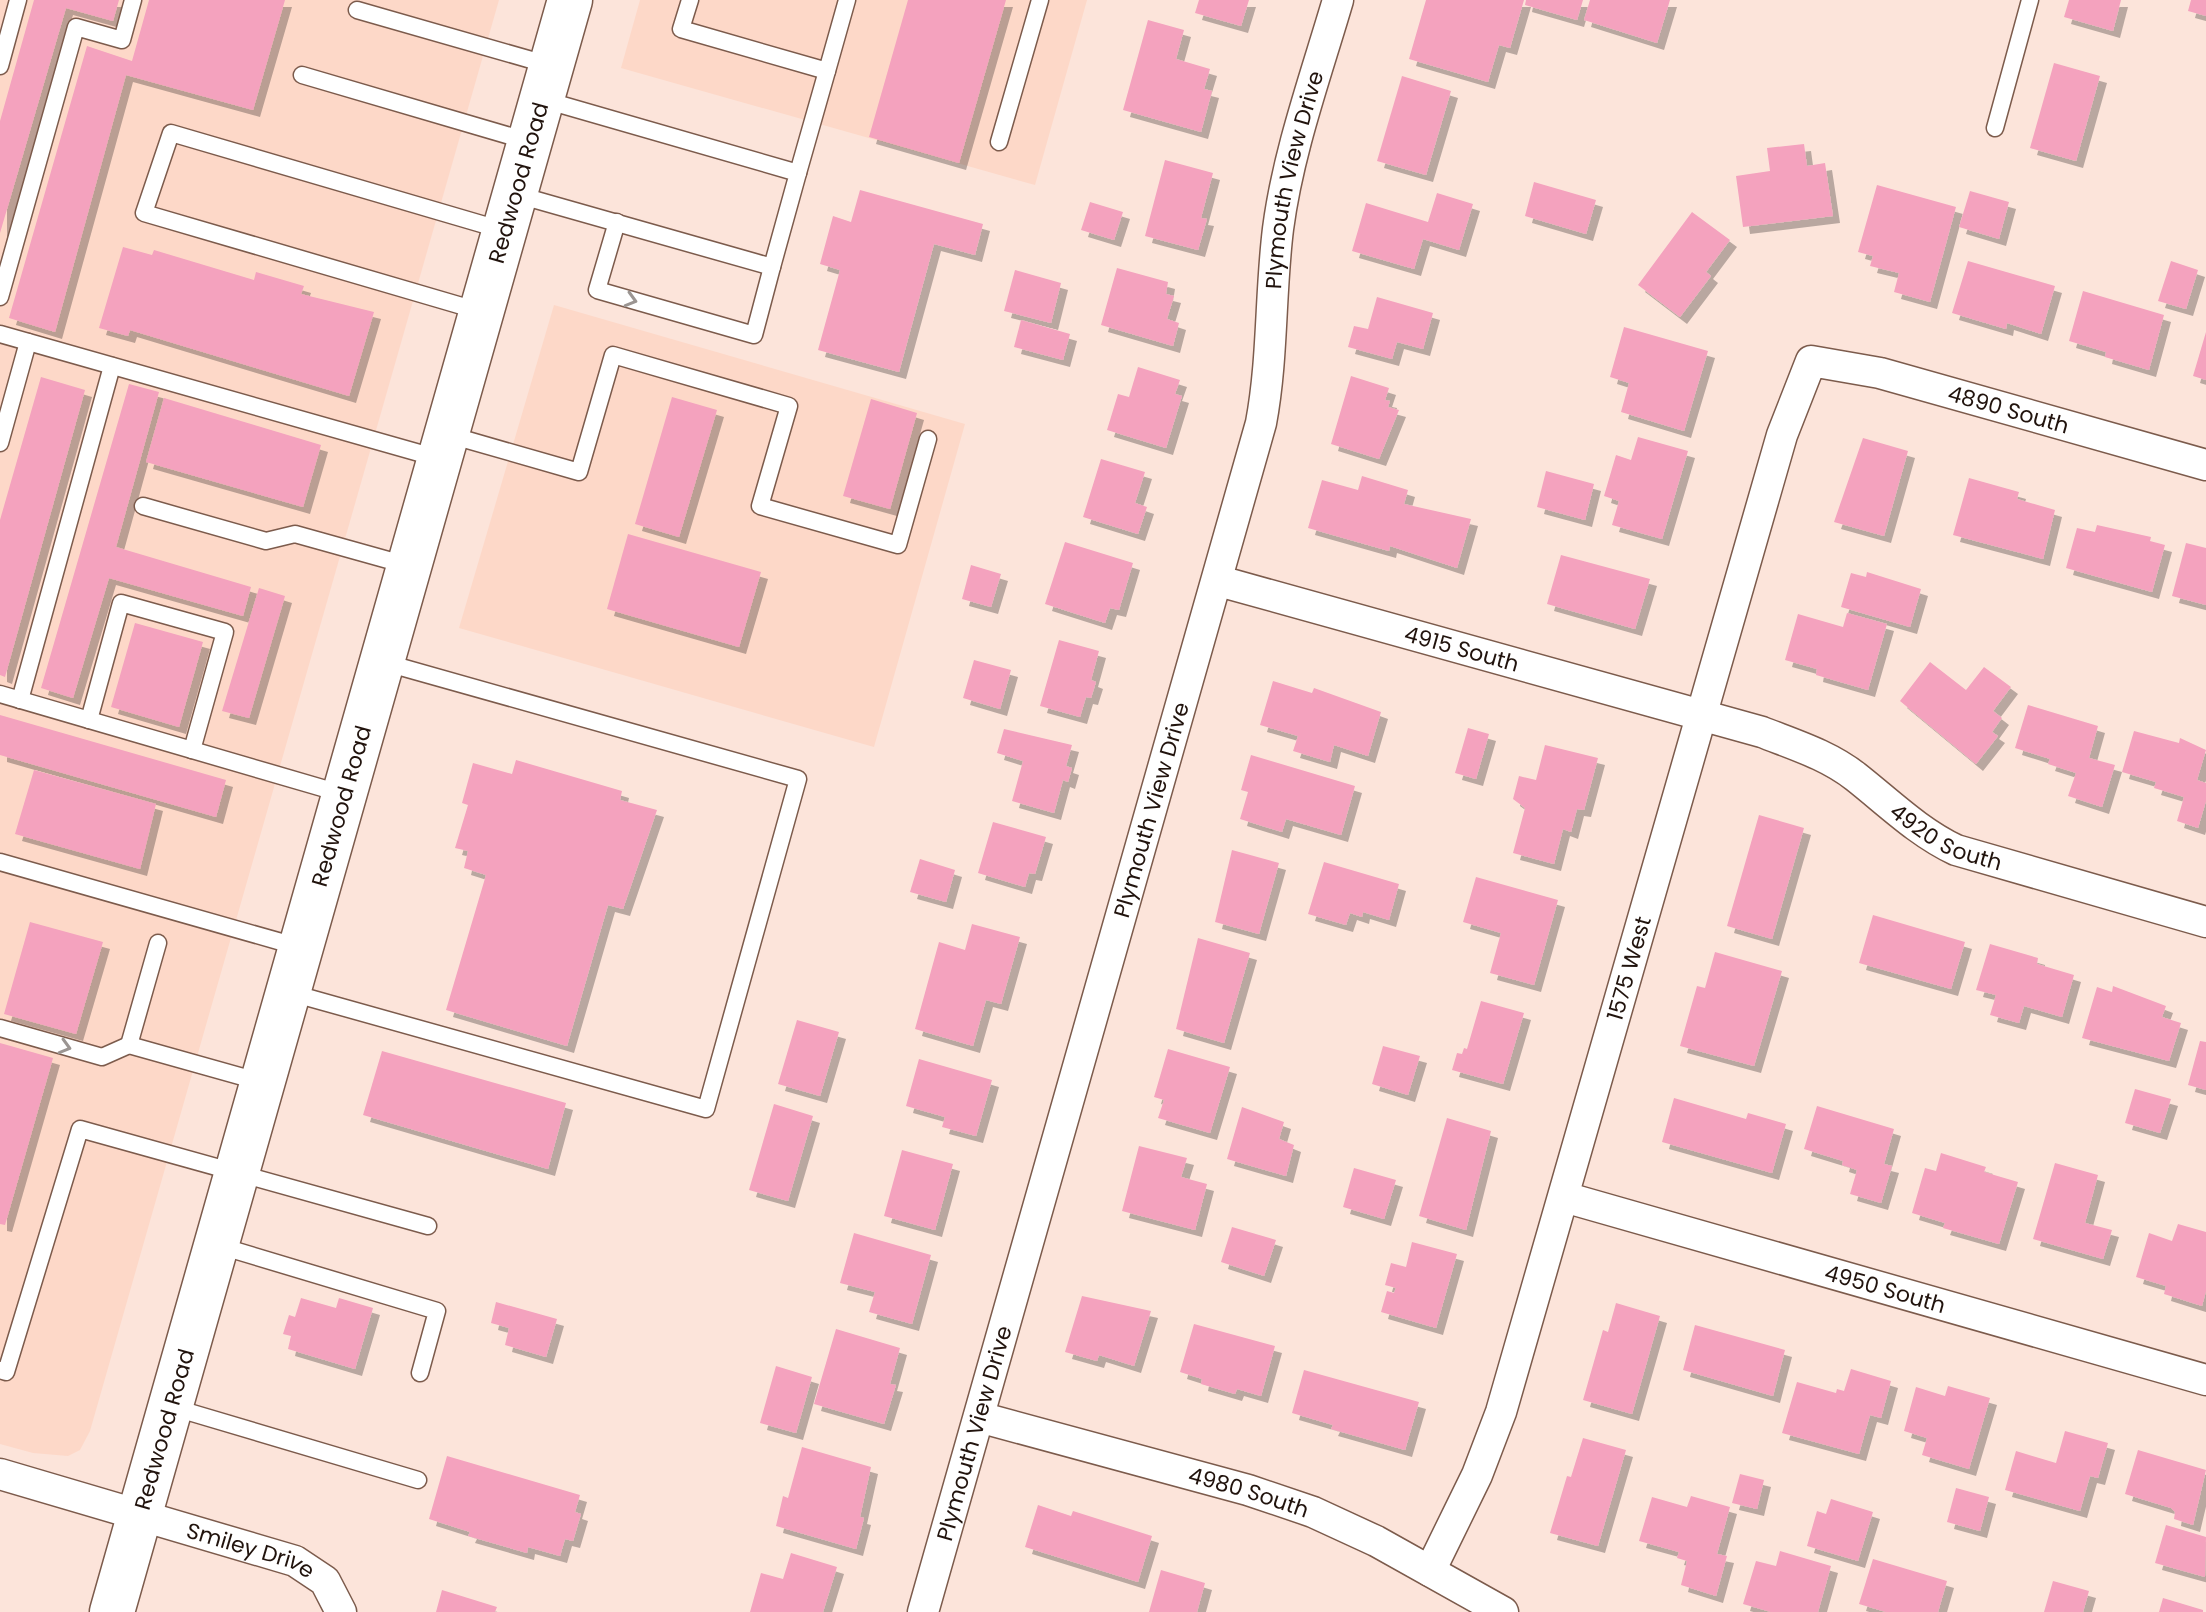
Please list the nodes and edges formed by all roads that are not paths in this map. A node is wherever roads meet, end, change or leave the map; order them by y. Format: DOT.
graph roads {
  1 [pos="18,0"];
  2 [pos="133,0"];
  3 [pos="570,0"];
  4 [pos="690,0"];
  5 [pos="847,0"];
  6 [pos="1040,0"];
  7 [pos="1338,0"];
  8 [pos="2030,0"];
  9 [pos="357,10"];
  10 [pos="0,66"];
  11 [pos="827,71"];
  12 [pos="302,75"];
  13 [pos="546,82"];
  14 [pos="1995,128"];
  15 [pos="529,141"];
  16 [pos="999,142"];
  17 [pos="798,173"];
  18 [pos="508,212"];
  19 [pos="617,222"];
  20 [pos="772,267"];
  21 [pos="0,297"];
  22 [pos="479,311"];
  23 [pos="0,334"];
  24 [pos="28,342"];
  25 [pos="1811,361"];
  26 [pos="112,366"];
  27 [pos="928,439"];
  28 [pos="0,443"];
  29 [pos="441,446"];
  30 [pos="2206,465"];
  31 [pos="143,506"];
  32 [pos="408,565"];
  33 [pos="1219,581"];
  34 [pos="381,662"];
  35 [pos="0,694"];
  36 [pos="20,700"];
  37 [pos="1704,714"];
  38 [pos="89,720"];
  39 [pos="192,750"];
  40 [pos="344,795"];
  41 [pos="0,862"];
  42 [pos="2206,922"];
  43 [pos="158,943"];
  44 [pos="301,947"];
  45 [pos="288,992"];
  46 [pos="0,1028"];
  47 [pos="129,1045"];
  48 [pos="263,1082"];
  49 [pos="237,1173"];
  50 [pos="1564,1197"];
  51 [pos="428,1226"];
  52 [pos="215,1245"];
  53 [pos="0,1370"];
  54 [pos="420,1373"];
  55 [pos="2206,1380"];
  56 [pos="170,1407"];
  57 [pos="979,1417"];
  58 [pos="0,1474"];
  59 [pos="418,1480"];
  60 [pos="139,1515"];
  61 [pos="1430,1571"];
  62 [pos="112,1612"];
  63 [pos="341,1612"];
  64 [pos="923,1612"];
  65 [pos="1503,1612"];
  1 -- 10 [label="lane"];
  2 -- 21 [label="lane"];
  3 -- 13 [label="main road, Redwood Road"];
  4 -- 11 [label="lane"];
  5 -- 11 [label="lane"];
  6 -- 16 [label="lane"];
  7 -- 33 [label="street, Plymouth View Drive"];
  8 -- 14 [label="lane"];
  9 -- 13 [label="lane"];
  11 -- 17 [label="lane"];
  12 -- 15 [label="lane"];
  13 -- 15 [label="main road, Redwood Road"];
  13 -- 17 [label="lane"];
  15 -- 18 [label="main road, Redwood Road"];
  17 -- 20 [label="lane"];
  18 -- 19 [label="lane"];
  18 -- 22 [label="main road, Redwood Road"];
  18 -- 22 [label="lane"];
  19 -- 20 [label="lane"];
  19 -- 20 [label="lane, one-way"];
  22 -- 29 [label="main road, Redwood Road"];
  23 -- 24 [label="lane"];
  24 -- 26 [label="lane"];
  24 -- 28 [label="lane"];
  25 -- 30 [label="street, 4890 South"];
  25 -- 37 [label="street, 1575 West"];
  26 -- 29 [label="lane"];
  26 -- 36 [label="lane"];
  27 -- 29 [label="lane"];
  29 -- 32 [label="main road, Redwood Road"];
  31 -- 32 [label="lane"];
  32 -- 34 [label="main road, Redwood Road"];
  33 -- 37 [label="street, 4915 South"];
  33 -- 57 [label="street, Plymouth View Drive"];
  34 -- 40 [label="main road, Redwood Road"];
  34 -- 45 [label="lane"];
  35 -- 36 [label="lane"];
  36 -- 38 [label="lane"];
  37 -- 42 [label="street, 4920 South"];
  37 -- 50 [label="street, 1575 West"];
  38 -- 39 [label="lane"];
  38 -- 39 [label="lane"];
  39 -- 40 [label="lane"];
  40 -- 44 [label="main road, Redwood Road"];
  41 -- 44 [label="lane"];
  43 -- 47 [label="lane"];
  44 -- 45 [label="main road, Redwood Road"];
  45 -- 48 [label="main road, Redwood Road"];
  46 -- 47 [label="lane, one-way"];
  47 -- 48 [label="lane"];
  48 -- 49 [label="main road, Redwood Road"];
  49 -- 51 [label="lane"];
  49 -- 52 [label="main road, Redwood Road"];
  49 -- 53 [label="lane"];
  50 -- 55 [label="street, 4950 South"];
  50 -- 61 [label="street, 1575 West"];
  52 -- 54 [label="lane"];
  52 -- 56 [label="main road, Redwood Road"];
  56 -- 59 [label="lane"];
  56 -- 60 [label="main road, Redwood Road"];
  57 -- 61 [label="street, 4980 South"];
  57 -- 64 [label="street, Plymouth View Drive"];
  58 -- 60 [label="street, Smiley Drive"];
  60 -- 62 [label="main road, Redwood Road"];
  60 -- 63 [label="street, Smiley Drive"];
  61 -- 65 [label="street, 4980 South"];
}
